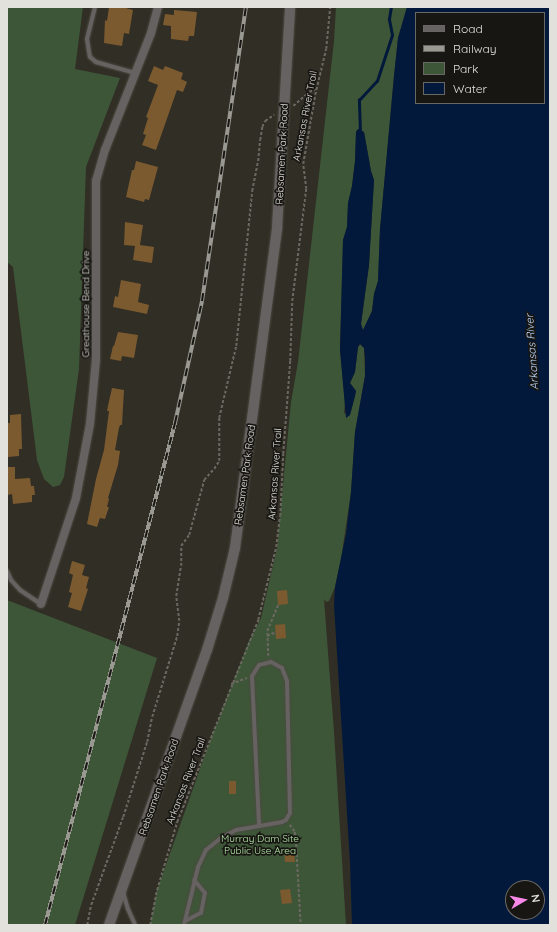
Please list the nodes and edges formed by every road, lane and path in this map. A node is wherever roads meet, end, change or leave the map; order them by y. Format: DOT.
graph roads {
  1 [pos="95,7"];
  2 [pos="158,7"];
  3 [pos="290,7"];
  4 [pos="330,7"];
  5 [pos="136,73"];
  6 [pos="316,89"];
  7 [pos="285,110"];
  8 [pos="7,571"];
  9 [pos="41,604"];
  10 [pos="278,605"];
  11 [pos="276,632"];
  12 [pos="267,636"];
  13 [pos="268,662"];
  14 [pos="252,676"];
  15 [pos="231,684"];
  16 [pos="286,820"];
  17 [pos="259,825"];
  18 [pos="194,880"];
  19 [pos="122,889"];
  20 [pos="184,923"];
  21 [pos="86,925"];
  22 [pos="111,925"];
  23 [pos="135,925"];
  24 [pos="150,925"];
  25 [pos="301,925"];
  1 -- 5 [label="lane"];
  2 -- 5 [label="street, Greathouse Bend Drive"];
  3 -- 7 [label="street, Rebsamen Park Road"];
  4 -- 6 [label="path, Arkansas River Trail"];
  5 -- 9 [label="street, Greathouse Bend Drive"];
  6 -- 7 [label="path"];
  6 -- 15 [label="path, Arkansas River Trail"];
  7 -- 19 [label="street, Rebsamen Park Road"];
  7 -- 21 [label="path"];
  8 -- 9 [label="lane"];
  10 -- 12 [label="path"];
  11 -- 12 [label="path"];
  12 -- 13 [label="path"];
  13 -- 14 [label="lane"];
  13 -- 16 [label="lane"];
  14 -- 15 [label="path"];
  14 -- 17 [label="lane"];
  15 -- 24 [label="path, Arkansas River Trail"];
  16 -- 17 [label="lane"];
  16 -- 25 [label="path"];
  17 -- 18 [label="lane"];
  18 -- 20 [label="lane"];
  18 -- 20 [label="lane"];
  19 -- 22 [label="street, Rebsamen Park Road"];
  19 -- 23 [label="lane"];
}
